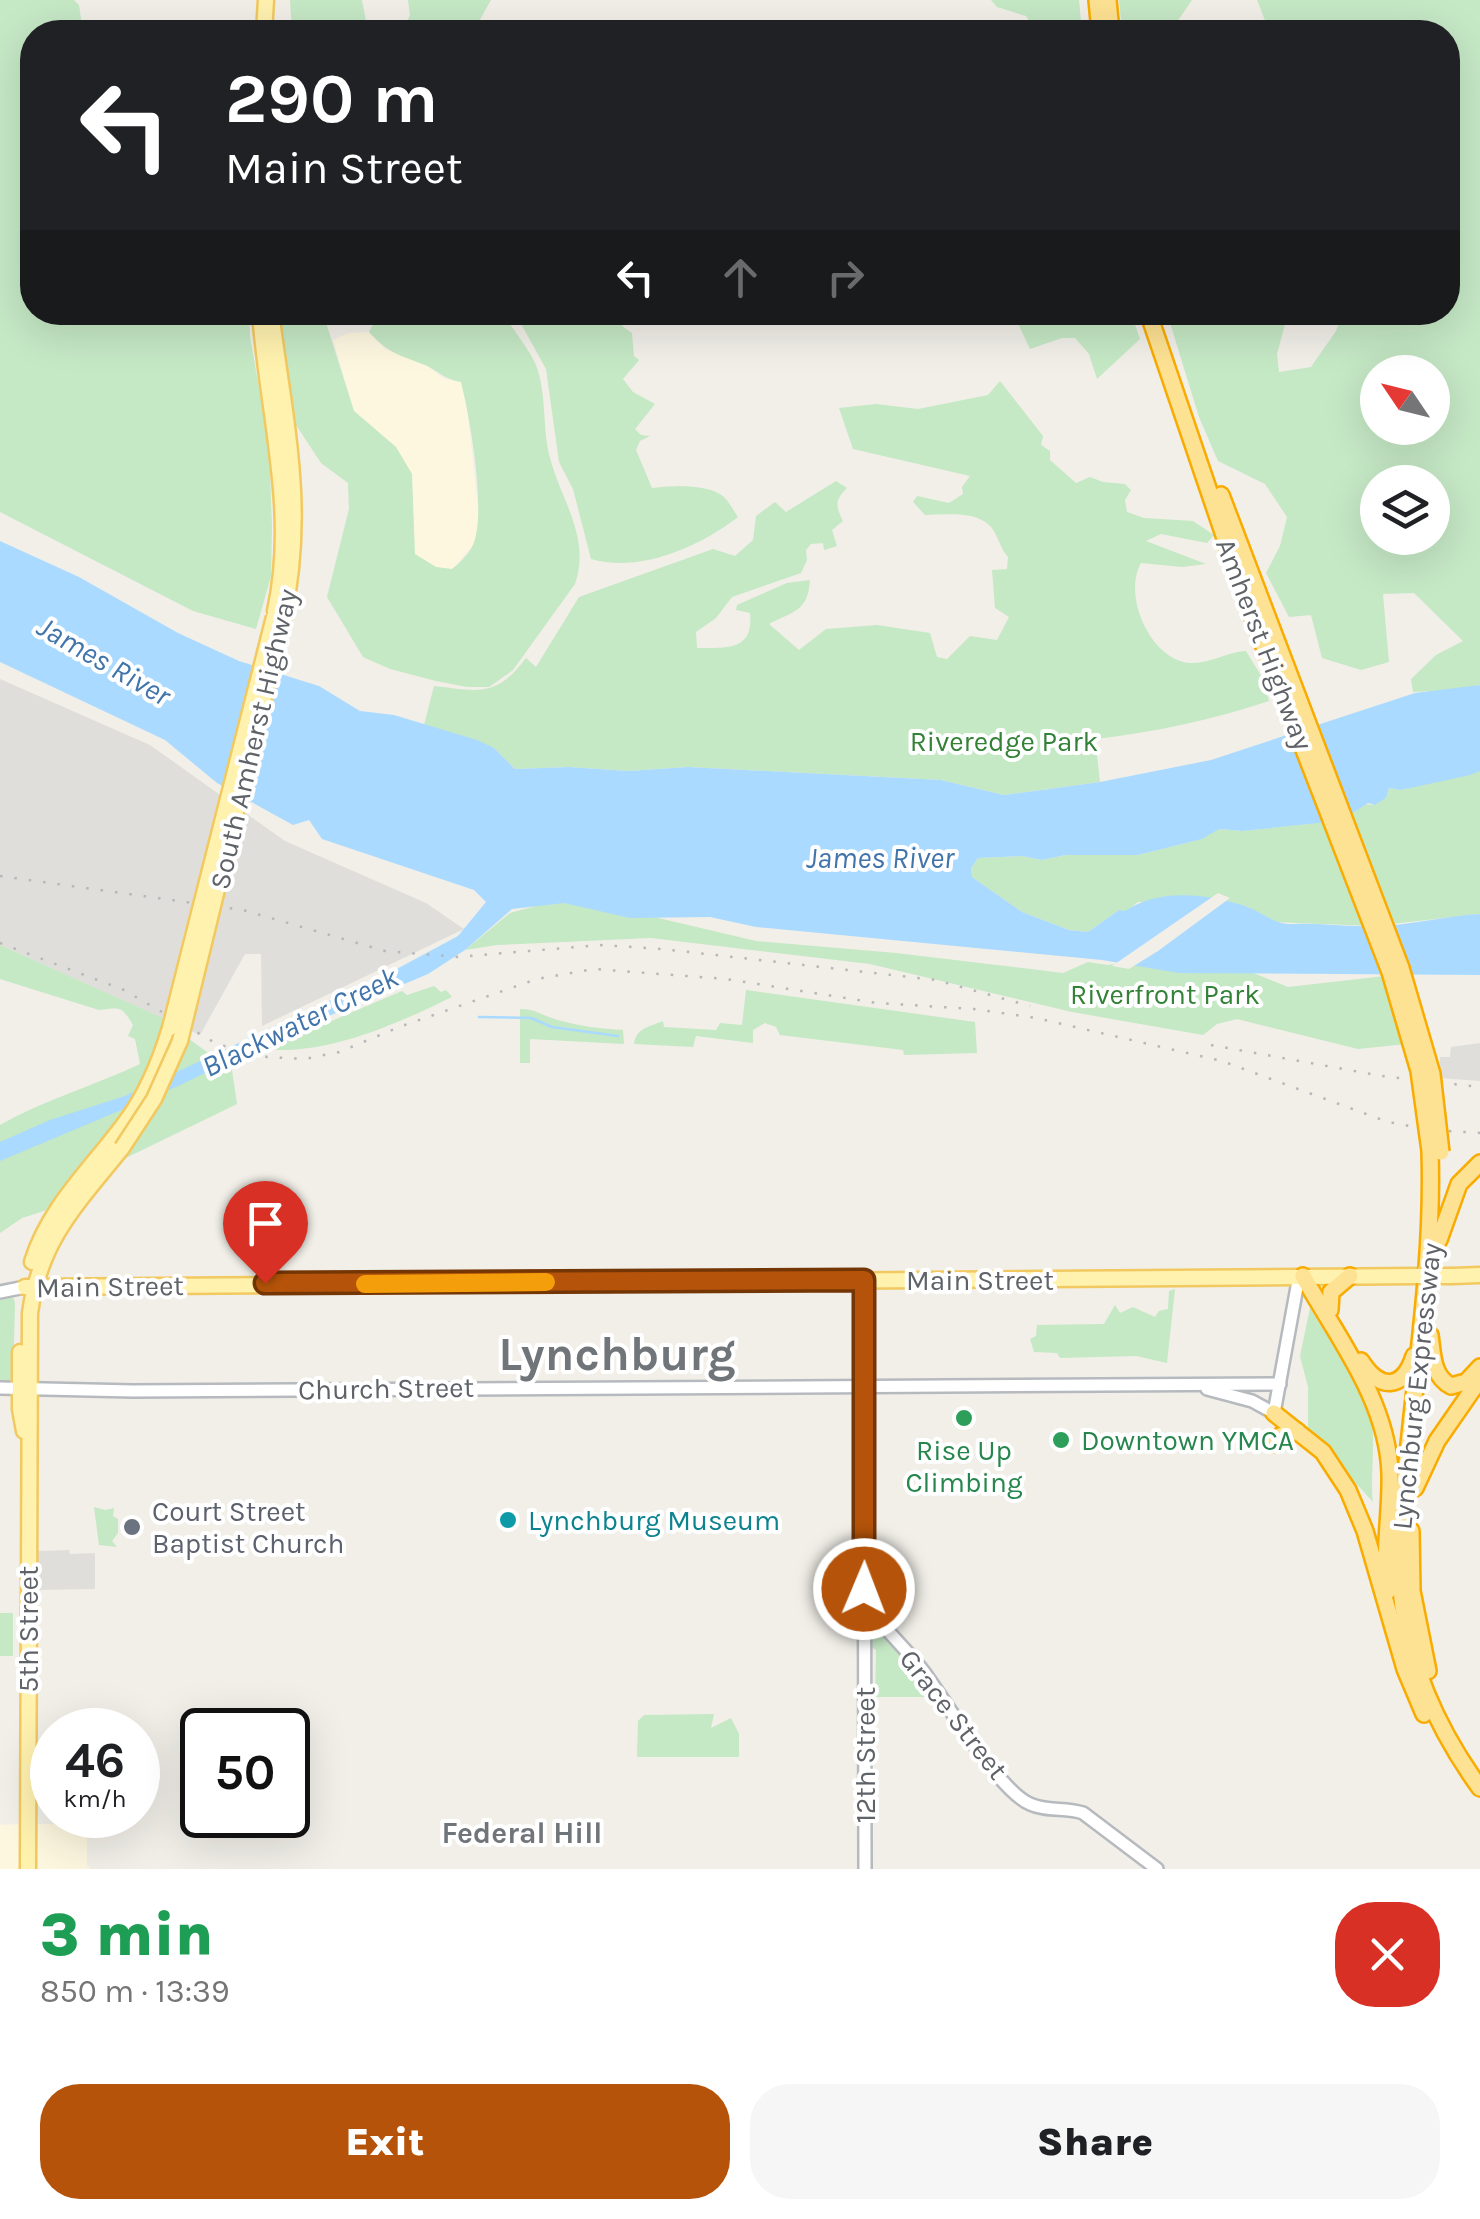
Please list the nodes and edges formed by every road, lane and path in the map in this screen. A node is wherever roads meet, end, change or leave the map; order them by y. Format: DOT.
graph roads {
  1 [pos="261,325"];
  2 [pos="274,325"];
  3 [pos="1152,325"];
  4 [pos="1160,325"];
  5 [pos="278,618"];
  6 [pos="1283,674"];
  7 [pos="1396,970"];
  8 [pos="117,1144"];
  9 [pos="1435,1151"];
  10 [pos="1480,1163"];
  11 [pos="1440,1240"];
  12 [pos="1480,1275"];
  13 [pos="1305,1276"];
  14 [pos="1350,1276"];
  15 [pos="864,1280"];
  16 [pos="29,1286"];
  17 [pos="0,1292"];
  18 [pos="1330,1310"];
  19 [pos="1426,1334"];
  20 [pos="1480,1367"];
  21 [pos="1480,1379"];
  22 [pos="1280,1384"];
  23 [pos="865,1386"];
  24 [pos="1193,1386"];
  25 [pos="0,1388"];
  26 [pos="25,1389"];
  27 [pos="1274,1412"];
  28 [pos="1297,1431"];
  29 [pos="1271,1444"];
  30 [pos="1414,1488"];
  31 [pos="864,1600"];
  32 [pos="1398,1647"];
  33 [pos="1480,1772"];
  34 [pos="1480,1789"];
  35 [pos="28,1869"];
  36 [pos="866,1869"];
  37 [pos="1157,1869"];
  1 -- 5 [label="main road, South Amherst Highway"];
  2 -- 5 [label="main road, South Amherst Highway"];
  3 -- 6 [label="highway, Amherst Highway"];
  4 -- 6 [label="highway, Amherst Highway"];
  5 -- 8 [label="main road, South Amherst Highway, bridge"];
  6 -- 7 [label="highway, Amherst Highway"];
  7 -- 9 [label="highway, Lynchburg Expressway, bridge"];
  8 -- 16 [label="main road, 5th Street"];
  9 -- 11 [label="highway, Lynchburg Expressway"];
  9 -- 19 [label="highway, Lynchburg Expressway"];
  10 -- 11 [label="highway"];
  11 -- 19 [label="highway, Lynchburg Expressway"];
  12 -- 14 [label="main road, Main Street, bridge"];
  13 -- 14 [label="main road, Main Street"];
  13 -- 15 [label="main road, Main Street"];
  13 -- 18 [label="highway"];
  13 -- 22 [label="main road"];
  13 -- 32 [label="highway"];
  14 -- 18 [label="highway"];
  15 -- 16 [label="main road, Main Street"];
  15 -- 23 [label="main road, 12th Street"];
  16 -- 17 [label="main road, Main Street"];
  16 -- 26 [label="main road, 5th Street"];
  18 -- 19 [label="highway"];
  19 -- 20 [label="highway"];
  19 -- 30 [label="highway, Lynchburg Expressway"];
  19 -- 34 [label="highway, Lynchburg Expressway"];
  21 -- 30 [label="highway"];
  22 -- 24 [label="main road, Church Street"];
  22 -- 27 [label="main road"];
  23 -- 24 [label="main road, Church Street"];
  23 -- 26 [label="main road, Church Street"];
  23 -- 31 [label="main road, 12th Street"];
  24 -- 27 [label="main road, Church Street"];
  25 -- 26 [label="main road, Church Street"];
  26 -- 35 [label="main road, 5th Street"];
  27 -- 28 [label="highway"];
  28 -- 29 [label="highway"];
  28 -- 32 [label="highway"];
  30 -- 33 [label="highway, Lynchburg Expressway"];
  31 -- 36 [label="main road, 12th Street"];
  31 -- 37 [label="main road, Grace Street"];
  32 -- 34 [label="highway"];
}
